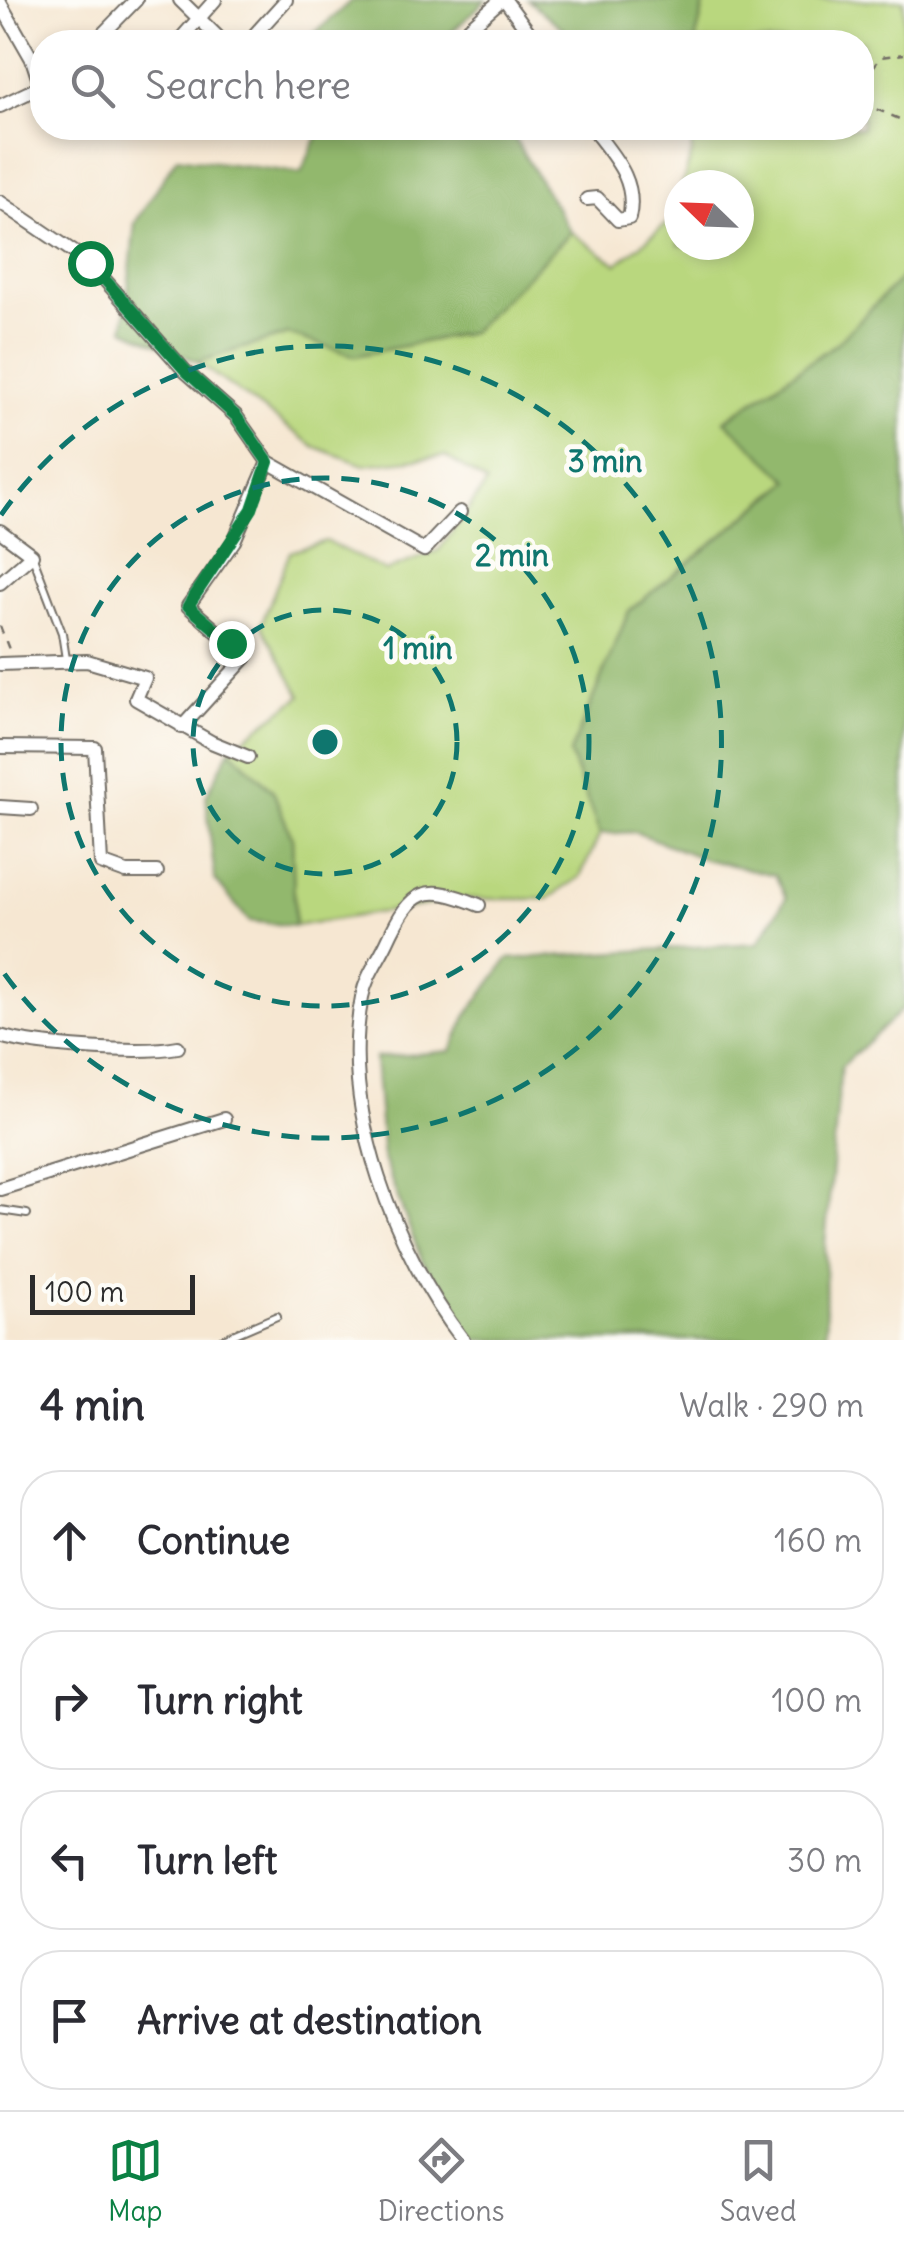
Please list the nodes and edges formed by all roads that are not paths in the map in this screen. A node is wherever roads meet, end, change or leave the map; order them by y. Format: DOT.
graph roads {
  1 [pos="136,0"];
  2 [pos="180,0"];
  3 [pos="215,0"];
  4 [pos="286,0"];
  5 [pos="503,0"];
  6 [pos="0,3"];
  7 [pos="200,16"];
  8 [pos="107,30"];
  9 [pos="188,30"];
  10 [pos="212,30"];
  11 [pos="259,30"];
  12 [pos="468,30"];
  13 [pos="527,30"];
  14 [pos="30,55"];
  15 [pos="30,92"];
  16 [pos="0,106"];
  17 [pos="601,140"];
  18 [pos="587,199"];
  19 [pos="0,202"];
  20 [pos="268,462"];
  21 [pos="460,512"];
  22 [pos="0,531"];
  23 [pos="32,555"];
  24 [pos="0,583"];
  25 [pos="66,659"];
  26 [pos="7,664"];
  27 [pos="182,727"];
  28 [pos="0,747"];
  29 [pos="248,757"];
  30 [pos="0,807"];
  31 [pos="31,810"];
  32 [pos="157,872"];
  33 [pos="479,905"];
  34 [pos="0,1036"];
  35 [pos="178,1047"];
  36 [pos="224,1119"];
  37 [pos="0,1189"];
  38 [pos="0,1210"];
  39 [pos="26,1214"];
  40 [pos="277,1316"];
  41 [pos="221,1340"];
  42 [pos="462,1340"];
  1 -- 8 [label="street"];
  2 -- 7 [label="street"];
  3 -- 7 [label="street"];
  4 -- 11 [label="street"];
  5 -- 12 [label="street"];
  5 -- 13 [label="street"];
  6 -- 14 [label="street"];
  7 -- 9 [label="street"];
  7 -- 10 [label="street"];
  15 -- 16 [label="street"];
  17 -- 18 [label="street"];
  19 -- 20 [label="street"];
  20 -- 21 [label="street"];
  20 -- 27 [label="street"];
  22 -- 23 [label="street"];
  23 -- 24 [label="street"];
  23 -- 25 [label="lane"];
  25 -- 26 [label="street"];
  25 -- 27 [label="street"];
  27 -- 29 [label="street"];
  28 -- 32 [label="street"];
  30 -- 31 [label="street"];
  33 -- 42 [label="street"];
  34 -- 35 [label="street"];
  36 -- 37 [label="street"];
  38 -- 39 [label="lane"];
  40 -- 41 [label="lane"];
}
